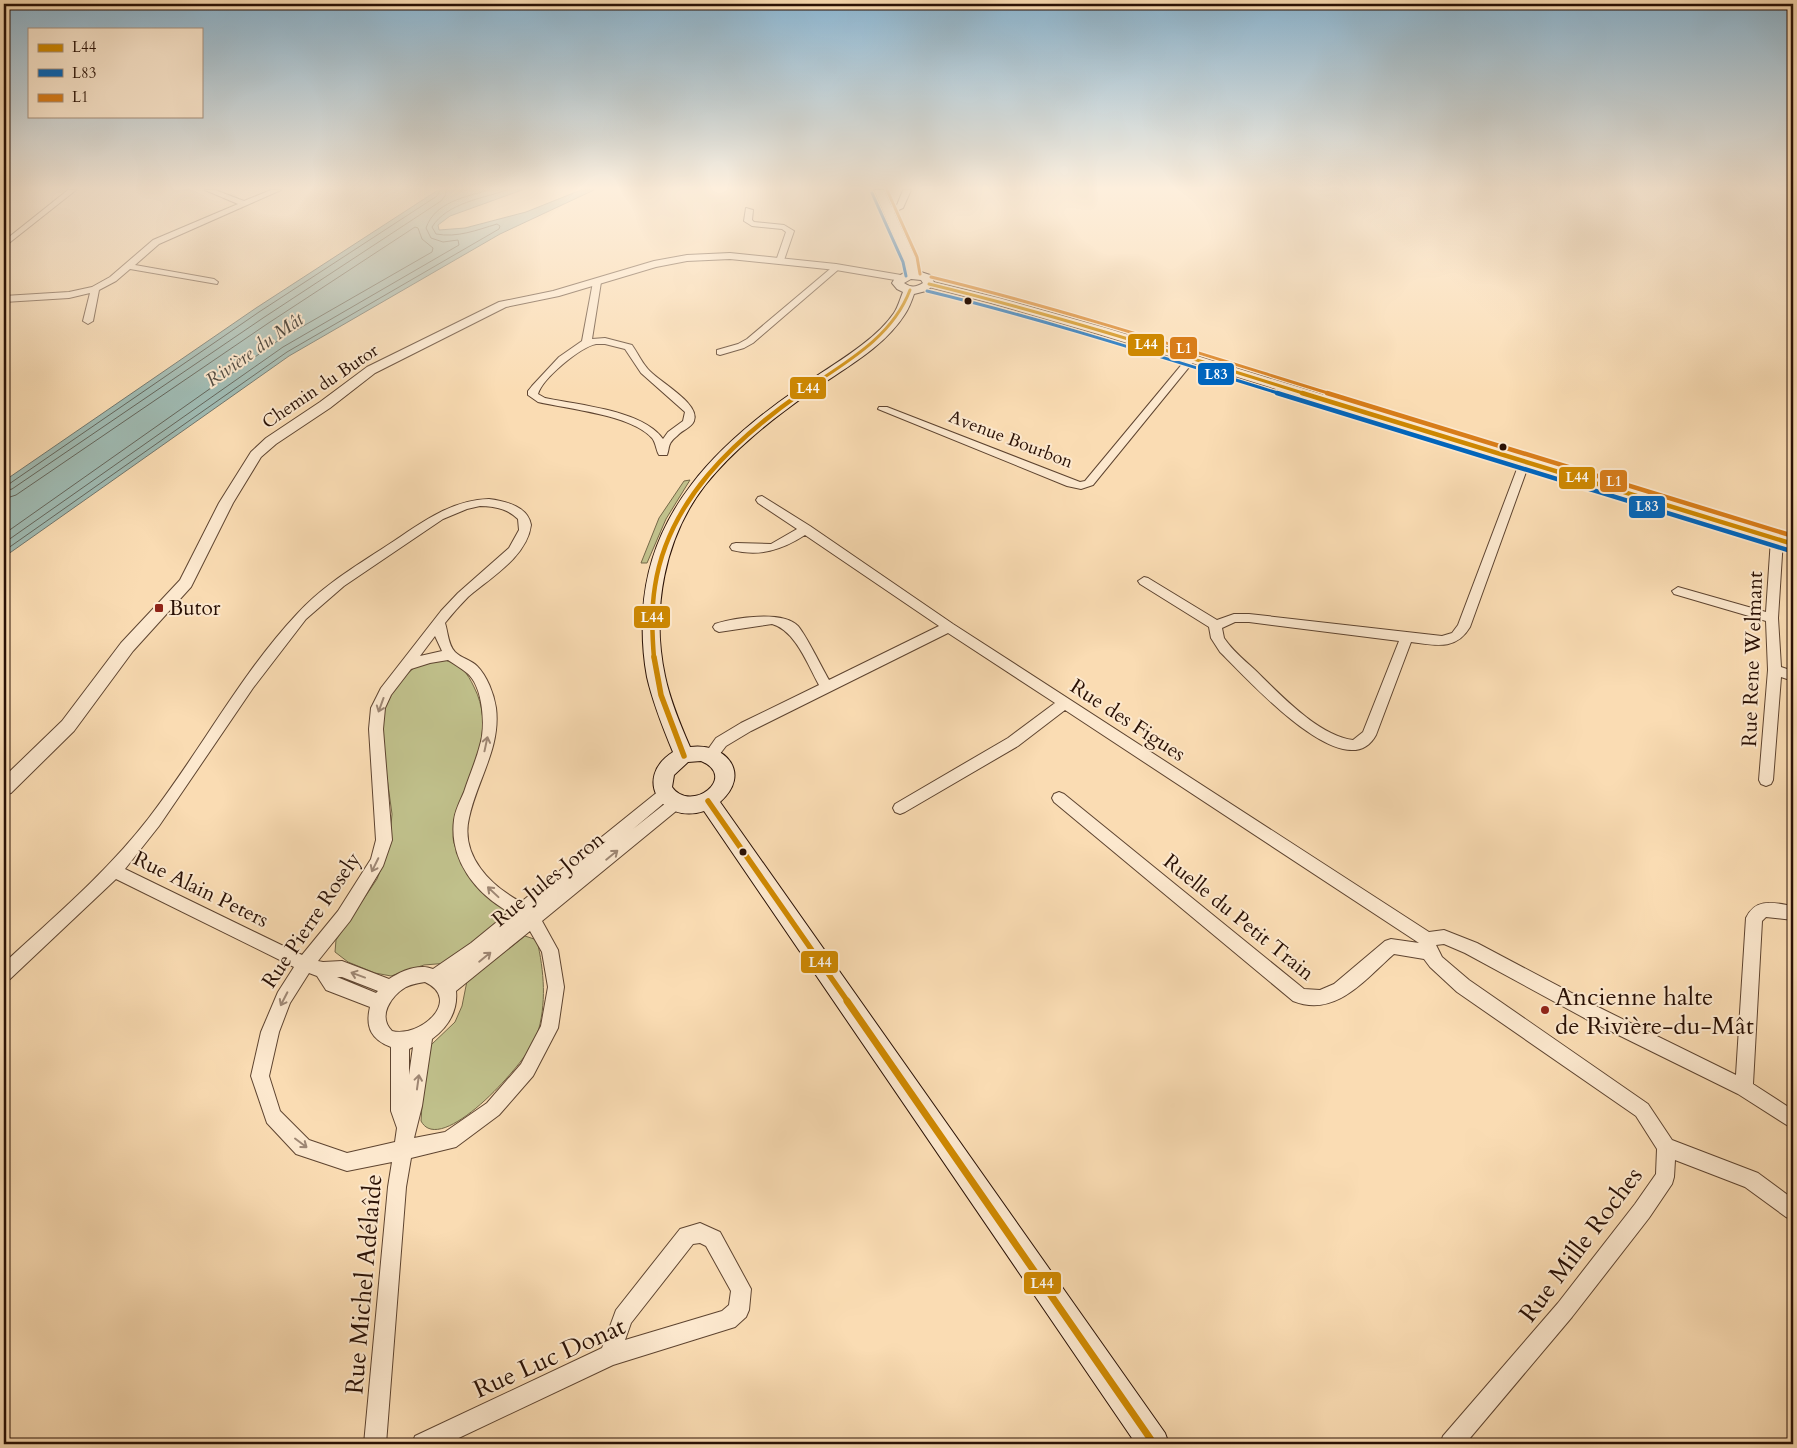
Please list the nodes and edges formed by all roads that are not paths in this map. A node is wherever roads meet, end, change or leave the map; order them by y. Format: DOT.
graph roads {
  1 [pos="137,258"];
  2 [pos="696,258"];
  3 [pos="746,258"];
  4 [pos="781,258"];
  5 [pos="909,258"];
  6 [pos="780,261"];
  7 [pos="128,266"];
  8 [pos="836,266"];
  9 [pos="908,281"];
  10 [pos="214,282"];
  11 [pos="597,282"];
  12 [pos="929,284"];
  13 [pos="95,289"];
  14 [pos="4,299"];
  15 [pos="88,321"];
  16 [pos="587,342"];
  17 [pos="720,352"];
  18 [pos="1191,359"];
  19 [pos="883,409"];
  20 [pos="1525,462"];
  21 [pos="762,500"];
  22 [pos="806,530"];
  23 [pos="1777,539"];
  24 [pos="1793,544"];
  25 [pos="736,547"];
  26 [pos="1144,582"];
  27 [pos="1678,591"];
  28 [pos="1772,618"];
  29 [pos="440,624"];
  30 [pos="1216,624"];
  31 [pos="719,627"];
  32 [pos="949,627"];
  33 [pos="1407,637"];
  34 [pos="450,655"];
  35 [pos="408,665"];
  36 [pos="1775,670"];
  37 [pos="1793,676"];
  38 [pos="826,686"];
  39 [pos="1066,703"];
  40 [pos="711,755"];
  41 [pos="684,756"];
  42 [pos="1766,780"];
  43 [pos="4,788"];
  44 [pos="671,798"];
  45 [pos="1059,798"];
  46 [pos="708,801"];
  47 [pos="900,808"];
  48 [pos="114,870"];
  49 [pos="1793,913"];
  50 [pos="527,916"];
  51 [pos="1429,946"];
  52 [pos="306,964"];
  53 [pos="323,970"];
  54 [pos="4,974"];
  55 [pos="442,982"];
  56 [pos="391,988"];
  57 [pos="380,1003"];
  58 [pos="424,1035"];
  59 [pos="400,1041"];
  60 [pos="1744,1088"];
  61 [pos="1793,1120"];
  62 [pos="406,1128"];
  63 [pos="1666,1147"];
  64 [pos="402,1148"];
  65 [pos="1793,1210"];
  66 [pos="610,1355"];
  67 [pos="376,1444"];
  68 [pos="423,1444"];
  69 [pos="1154,1444"];
  70 [pos="1451,1444"];
  1 -- 7 [label="street"];
  2 -- 11 [label="street, Chemin du Butor"];
  3 -- 6 [label="street, Chemin du Butor"];
  4 -- 6 [label="street"];
  5 -- 9 [label="main road"];
  6 -- 8 [label="street, Chemin du Butor"];
  7 -- 10 [label="street"];
  7 -- 13 [label="street"];
  8 -- 9 [label="street, Chemin du Butor"];
  8 -- 17 [label="street"];
  9 -- 12 [label="main road"];
  9 -- 41 [label="main road"];
  11 -- 16 [label="street"];
  11 -- 43 [label="street, Chemin du Butor"];
  12 -- 18 [label="street"];
  13 -- 14 [label="street"];
  13 -- 15 [label="street"];
  16 -- 16 [label="street"];
  18 -- 19 [label="street, Avenue Bourbon"];
  18 -- 20 [label="street"];
  20 -- 23 [label="street"];
  20 -- 33 [label="street"];
  21 -- 22 [label="street, Rue des Figues"];
  22 -- 25 [label="street"];
  22 -- 32 [label="street, Rue des Figues"];
  23 -- 24 [label="street"];
  23 -- 28 [label="street, Rue Rene Welmant"];
  26 -- 30 [label="street"];
  27 -- 28 [label="street"];
  28 -- 36 [label="street, Rue Rene Welmant"];
  29 -- 34 [label="street"];
  29 -- 35 [label="street, Rue Pierre Rosely"];
  29 -- 48 [label="street, Rue Pierre Rosely"];
  30 -- 33 [label="street"];
  30 -- 33 [label="street"];
  31 -- 38 [label="street"];
  32 -- 38 [label="street"];
  32 -- 39 [label="street, Rue des Figues"];
  34 -- 35 [label="street"];
  50 -- 34 [label="street, one-way"];
  35 -- 52 [label="street, Rue Pierre Rosely, one-way"];
  36 -- 37 [label="street"];
  36 -- 42 [label="street, Rue Rene Welmant"];
  38 -- 40 [label="street"];
  39 -- 47 [label="street"];
  39 -- 51 [label="street, Rue des Figues"];
  40 -- 41 [label="main road"];
  40 -- 46 [label="main road"];
  41 -- 44 [label="main road"];
  44 -- 46 [label="main road"];
  44 -- 50 [label="street, Rue Jules Joron"];
  45 -- 51 [label="street, Ruelle du Petit Train"];
  46 -- 69 [label="main road"];
  48 -- 52 [label="street, Rue Alain Peters"];
  48 -- 54 [label="street"];
  49 -- 60 [label="street"];
  50 -- 55 [label="street, Rue Jules Joron"];
  50 -- 64 [label="street, Rue Pierre Rosely"];
  51 -- 60 [label="street"];
  51 -- 63 [label="street"];
  52 -- 53 [label="street, Rue Alain Peters"];
  52 -- 64 [label="street, Rue Pierre Rosely, one-way"];
  56 -- 53 [label="street, Rue Alain Peters, one-way"];
  53 -- 57 [label="street, Rue Alain Peters"];
  55 -- 56 [label="street"];
  55 -- 58 [label="street"];
  56 -- 57 [label="street"];
  57 -- 59 [label="street"];
  58 -- 59 [label="street"];
  62 -- 58 [label="street, Rue Michel Adélaîde, one-way"];
  59 -- 62 [label="street, Rue Michel Adélaîde"];
  60 -- 61 [label="street"];
  62 -- 64 [label="street, Rue Michel Adélaîde"];
  63 -- 65 [label="street"];
  63 -- 70 [label="street, Rue Mille Roches"];
  64 -- 67 [label="street, Rue Michel Adélaîde"];
  66 -- 66 [label="street, Rue Luc Donat"];
  66 -- 68 [label="street, Rue Luc Donat"];
}
